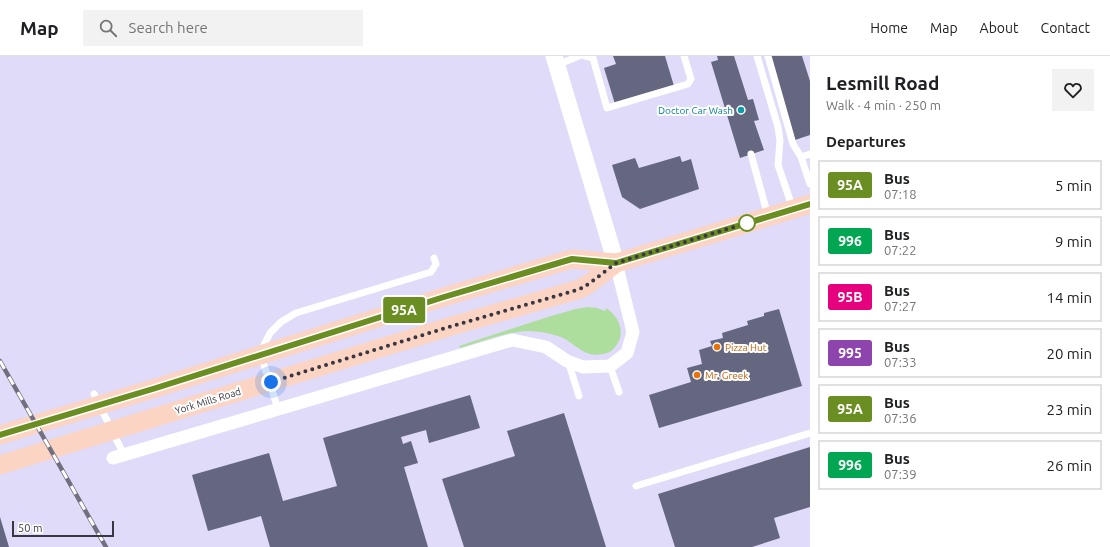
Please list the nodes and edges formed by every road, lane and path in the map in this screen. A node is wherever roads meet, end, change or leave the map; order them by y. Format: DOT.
graph roads {
  1 [pos="579,56"];
  2 [pos="684,56"];
  3 [pos="757,56"];
  4 [pos="768,56"];
  5 [pos="593,57"];
  6 [pos="555,61"];
  7 [pos="751,154"];
  8 [pos="810,154"];
  9 [pos="800,157"];
  10 [pos="810,184"];
  11 [pos="802,207"];
  12 [pos="768,216"];
  13 [pos="434,258"];
  14 [pos="616,263"];
  15 [pos="568,361"];
  16 [pos="610,366"];
  17 [pos="619,392"];
  18 [pos="94,394"];
  19 [pos="579,396"];
  20 [pos="278,409"];
  21 [pos="810,433"];
  22 [pos="0,435"];
  23 [pos="118,456"];
  24 [pos="1,461"];
  25 [pos="636,486"];
  1 -- 6 [label="lane"];
  2 -- 5 [label="lane"];
  3 -- 11 [label="lane"];
  4 -- 9 [label="lane"];
  6 -- 14 [label="street"];
  7 -- 12 [label="lane"];
  8 -- 9 [label="lane"];
  9 -- 10 [label="lane"];
  11 -- 12 [label="main road, York Mills Road"];
  12 -- 14 [label="main road, York Mills Road"];
  13 -- 20 [label="lane"];
  14 -- 16 [label="street"];
  14 -- 22 [label="main road, York Mills Road"];
  14 -- 24 [label="main road, York Mills Road"];
  15 -- 16 [label="street"];
  15 -- 19 [label="lane"];
  15 -- 20 [label="street"];
  16 -- 17 [label="lane"];
  18 -- 23 [label="lane"];
  20 -- 23 [label="street"];
  21 -- 25 [label="lane"];
}
